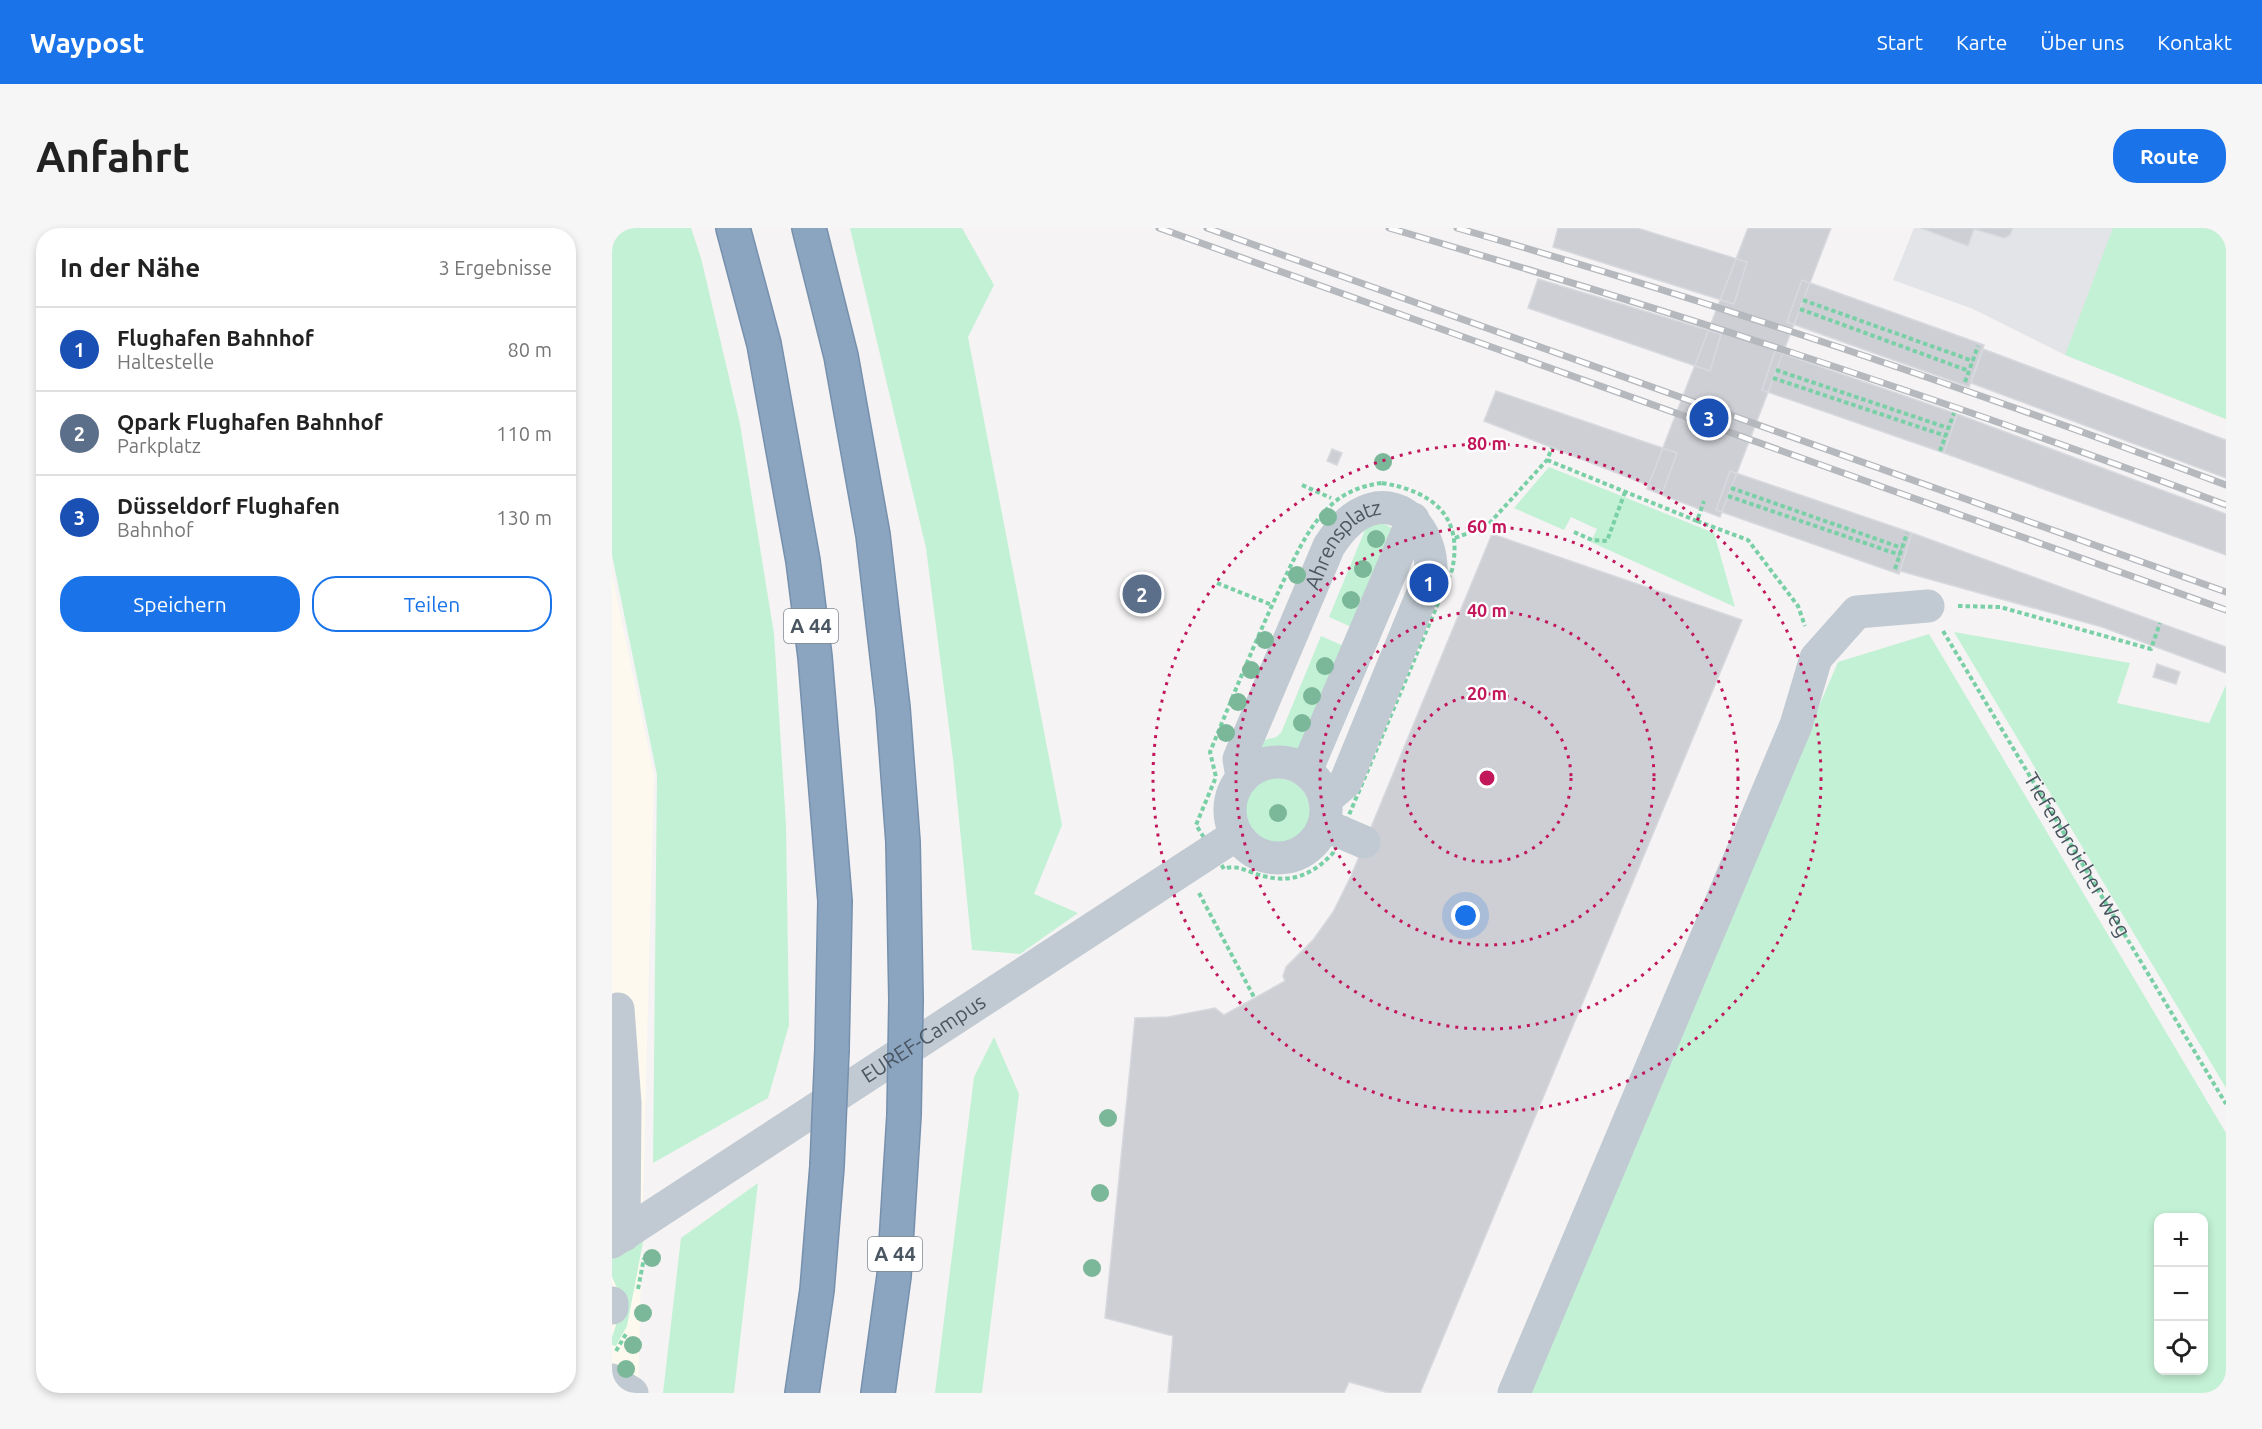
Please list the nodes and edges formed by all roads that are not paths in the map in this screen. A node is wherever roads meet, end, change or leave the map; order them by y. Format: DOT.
graph roads {
  1 [pos="733,228"];
  2 [pos="809,228"];
  3 [pos="1413,519"];
  4 [pos="1928,606"];
  5 [pos="1306,771"];
  6 [pos="1242,777"];
  7 [pos="1324,813"];
  8 [pos="1236,835"];
  9 [pos="1364,842"];
  10 [pos="618,1009"];
  11 [pos="618,1238"];
  12 [pos="612,1303"];
  13 [pos="612,1308"];
  14 [pos="612,1380"];
  15 [pos="632,1393"];
  16 [pos="802,1393"];
  17 [pos="878,1393"];
  18 [pos="1514,1393"];
  1 -- 16 [label="highway, A 44, bridge"];
  2 -- 17 [label="highway, A 44, bridge"];
  3 -- 5 [label="street"];
  3 -- 6 [label="street, Ahrensplatz"];
  3 -- 7 [label="street, Ahrensplatz"];
  4 -- 18 [label="street"];
  5 -- 6 [label="street"];
  5 -- 7 [label="street"];
  6 -- 8 [label="street"];
  7 -- 8 [label="street"];
  7 -- 9 [label="street"];
  8 -- 11 [label="street, EUREF-Campus"];
  10 -- 11 [label="street"];
  12 -- 13 [label="street"];
  14 -- 15 [label="street"];
}
